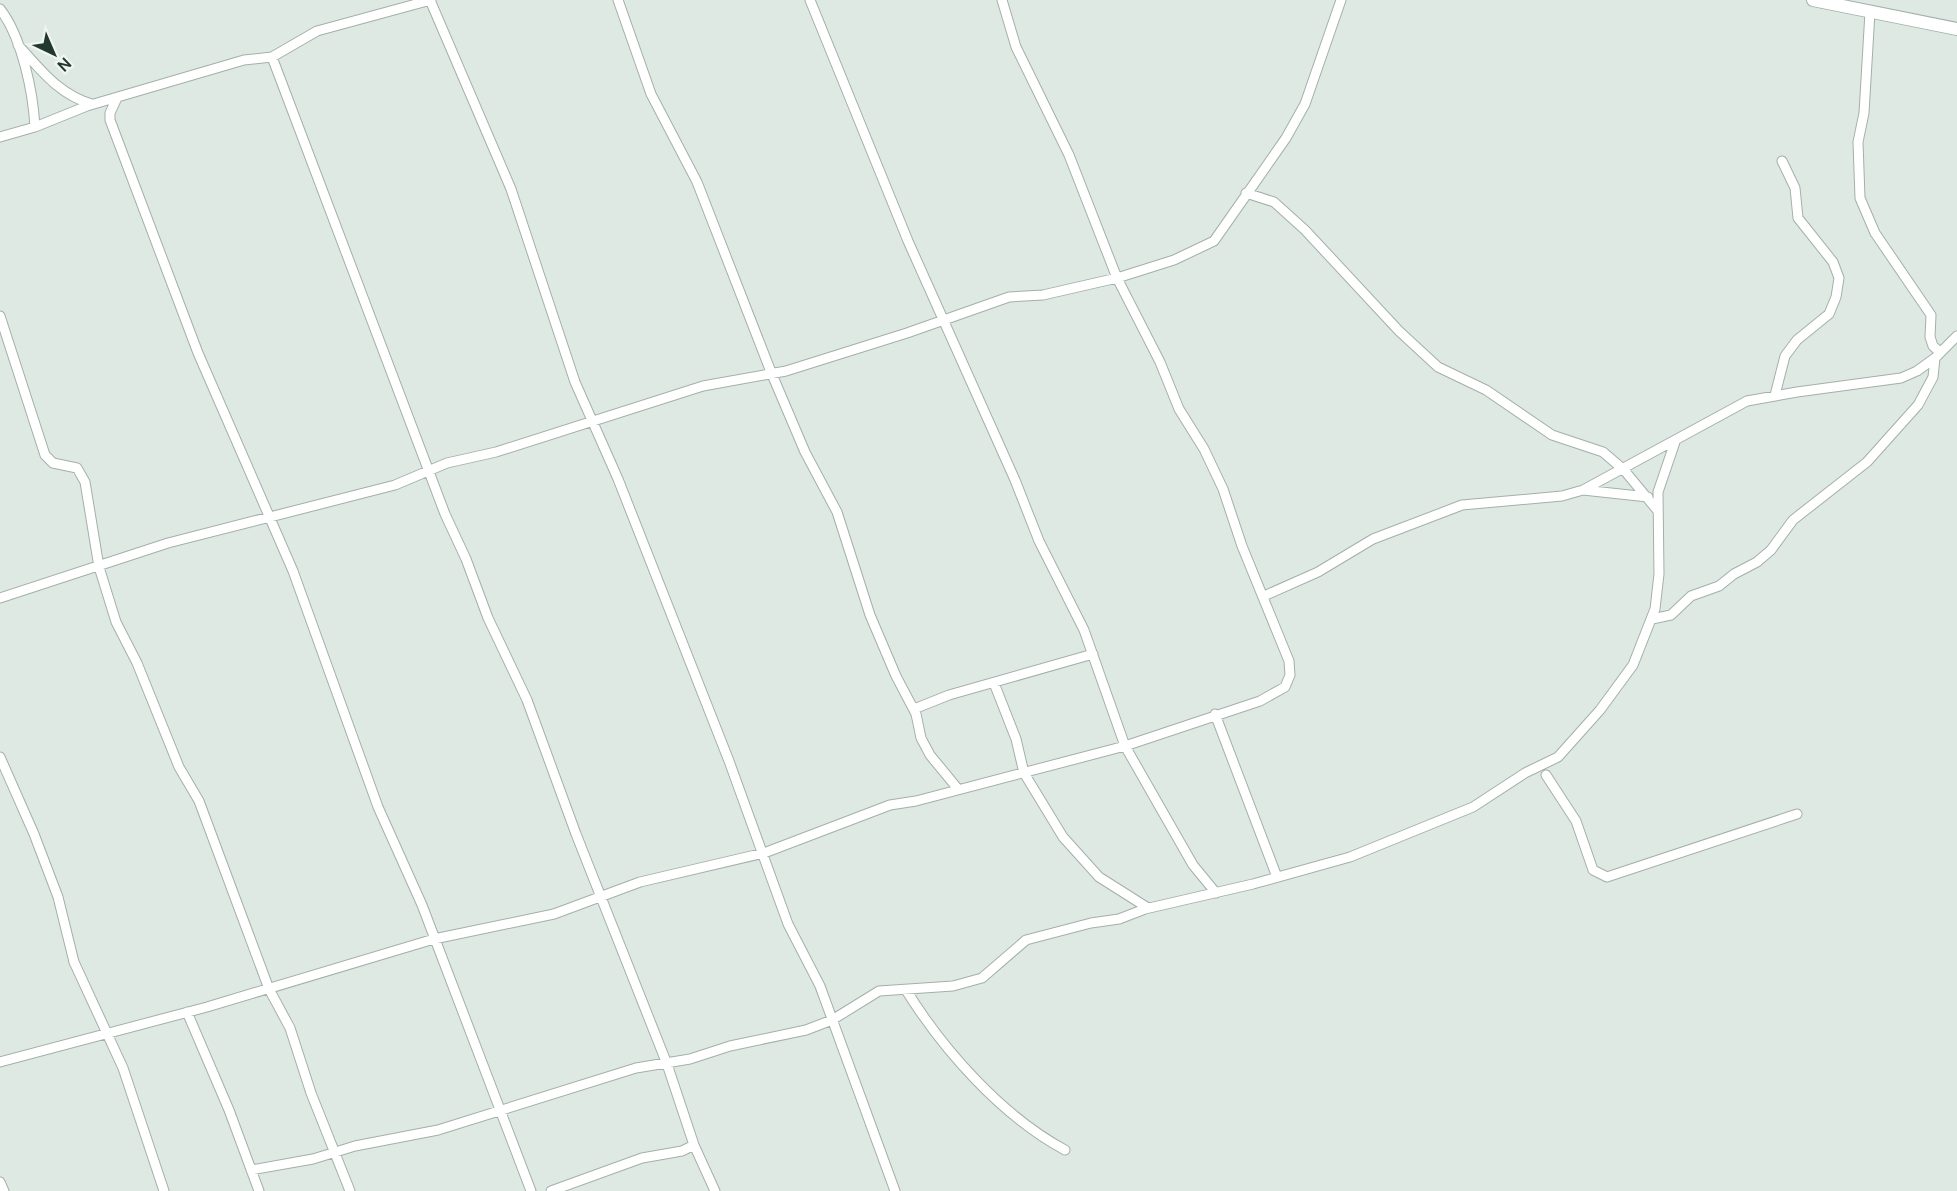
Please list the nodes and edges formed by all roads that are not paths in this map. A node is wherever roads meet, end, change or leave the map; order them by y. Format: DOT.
graph roads {
  1 [pos="431,0"];
  2 [pos="618,0"];
  3 [pos="810,0"];
  4 [pos="1002,0"];
  5 [pos="1341,0"];
  6 [pos="1813,0"];
  7 [pos="0,9"];
  8 [pos="1870,12"];
  9 [pos="1957,29"];
  10 [pos="16,43"];
  11 [pos="272,57"];
  12 [pos="116,100"];
  13 [pos="94,105"];
  14 [pos="110,113"];
  15 [pos="35,127"];
  16 [pos="0,137"];
  17 [pos="1782,161"];
  18 [pos="1246,194"];
  19 [pos="1117,278"];
  20 [pos="0,316"];
  21 [pos="945,319"];
  22 [pos="1957,336"];
  23 [pos="1937,355"];
  24 [pos="771,372"];
  25 [pos="1775,395"];
  26 [pos="594,422"];
  27 [pos="1675,442"];
  28 [pos="428,470"];
  29 [pos="1624,470"];
  30 [pos="1583,490"];
  31 [pos="1648,497"];
  32 [pos="1658,511"];
  33 [pos="267,517"];
  34 [pos="99,567"];
  35 [pos="1264,596"];
  36 [pos="0,598"];
  37 [pos="1652,619"];
  38 [pos="1093,654"];
  39 [pos="994,683"];
  40 [pos="914,709"];
  41 [pos="1215,714"];
  42 [pos="1125,746"];
  43 [pos="0,757"];
  44 [pos="1024,773"];
  45 [pos="1546,775"];
  46 [pos="958,789"];
  47 [pos="1797,814"];
  48 [pos="764,853"];
  49 [pos="1277,877"];
  50 [pos="1216,893"];
  51 [pos="601,897"];
  52 [pos="1149,908"];
  53 [pos="434,939"];
  54 [pos="269,989"];
  55 [pos="906,990"];
  56 [pos="187,1012"];
  57 [pos="832,1020"];
  58 [pos="108,1032"];
  59 [pos="0,1062"];
  60 [pos="667,1064"];
  61 [pos="501,1112"];
  62 [pos="694,1145"];
  63 [pos="1065,1150"];
  64 [pos="334,1153"];
  65 [pos="251,1170"];
  66 [pos="0,1182"];
  67 [pos="4,1191"];
  68 [pos="164,1191"];
  69 [pos="259,1191"];
  70 [pos="350,1191"];
  71 [pos="531,1191"];
  72 [pos="551,1191"];
  73 [pos="715,1191"];
  74 [pos="895,1191"];
  1 -- 11 [label="street"];
  1 -- 26 [label="street"];
  2 -- 24 [label="street"];
  3 -- 21 [label="street"];
  4 -- 19 [label="street"];
  5 -- 18 [label="street"];
  6 -- 8 [label="main road"];
  7 -- 10 [label="street"];
  8 -- 9 [label="main road"];
  8 -- 23 [label="street"];
  10 -- 13 [label="street"];
  10 -- 15 [label="street"];
  11 -- 12 [label="street"];
  11 -- 28 [label="street"];
  12 -- 13 [label="street"];
  12 -- 14 [label="street"];
  13 -- 14 [label="street"];
  13 -- 15 [label="street"];
  14 -- 33 [label="street"];
  15 -- 16 [label="street"];
  17 -- 25 [label="street"];
  18 -- 19 [label="street"];
  18 -- 29 [label="street"];
  19 -- 21 [label="street"];
  19 -- 35 [label="street"];
  20 -- 34 [label="street"];
  21 -- 24 [label="street"];
  21 -- 38 [label="street"];
  22 -- 23 [label="street"];
  23 -- 25 [label="street"];
  23 -- 37 [label="street"];
  24 -- 26 [label="street"];
  24 -- 40 [label="street"];
  25 -- 27 [label="street"];
  26 -- 28 [label="street"];
  26 -- 48 [label="street"];
  27 -- 29 [label="street"];
  27 -- 32 [label="street"];
  28 -- 33 [label="street"];
  28 -- 51 [label="street"];
  29 -- 30 [label="street"];
  29 -- 31 [label="street"];
  30 -- 31 [label="street"];
  30 -- 35 [label="street"];
  31 -- 32 [label="street"];
  32 -- 37 [label="street"];
  33 -- 34 [label="street"];
  33 -- 53 [label="street"];
  34 -- 36 [label="street"];
  34 -- 54 [label="street"];
  35 -- 41 [label="street"];
  37 -- 49 [label="street"];
  38 -- 39 [label="street"];
  38 -- 42 [label="street"];
  39 -- 40 [label="street"];
  39 -- 44 [label="street"];
  40 -- 46 [label="street"];
  41 -- 42 [label="street"];
  41 -- 49 [label="street"];
  42 -- 44 [label="street"];
  42 -- 50 [label="street"];
  43 -- 58 [label="street"];
  44 -- 46 [label="street"];
  44 -- 52 [label="street"];
  45 -- 47 [label="street"];
  46 -- 48 [label="street"];
  48 -- 51 [label="street"];
  48 -- 57 [label="street"];
  49 -- 50 [label="street"];
  50 -- 52 [label="street"];
  51 -- 53 [label="street"];
  51 -- 60 [label="street"];
  52 -- 55 [label="street"];
  53 -- 54 [label="street"];
  53 -- 61 [label="street"];
  54 -- 56 [label="street"];
  54 -- 64 [label="street"];
  55 -- 57 [label="street"];
  55 -- 63 [label="street"];
  56 -- 58 [label="street"];
  56 -- 65 [label="street"];
  57 -- 60 [label="street"];
  57 -- 74 [label="street"];
  58 -- 59 [label="street"];
  58 -- 68 [label="street"];
  60 -- 61 [label="street"];
  60 -- 62 [label="street"];
  61 -- 64 [label="street"];
  61 -- 71 [label="street"];
  62 -- 72 [label="street"];
  62 -- 73 [label="street"];
  64 -- 65 [label="street"];
  64 -- 70 [label="street"];
  65 -- 69 [label="street"];
  66 -- 67 [label="street"];
}
